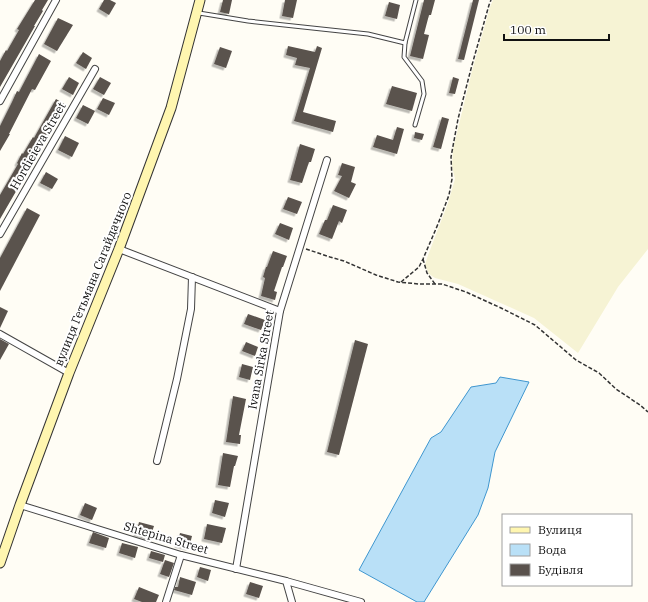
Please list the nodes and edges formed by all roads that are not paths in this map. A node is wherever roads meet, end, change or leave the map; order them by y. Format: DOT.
graph roads {
  1 [pos="56,0"];
  2 [pos="200,0"];
  3 [pos="416,0"];
  4 [pos="197,12"];
  5 [pos="405,43"];
  6 [pos="95,69"];
  7 [pos="0,101"];
  8 [pos="415,125"];
  9 [pos="326,160"];
  10 [pos="0,234"];
  11 [pos="120,249"];
  12 [pos="192,277"];
  13 [pos="280,311"];
  14 [pos="0,334"];
  15 [pos="69,373"];
  16 [pos="157,461"];
  17 [pos="20,505"];
  18 [pos="181,555"];
  19 [pos="0,564"];
  20 [pos="236,568"];
  21 [pos="286,582"];
  22 [pos="166,602"];
  23 [pos="292,602"];
  24 [pos="361,602"];
  1 -- 7 [label="street"];
  2 -- 4 [label="main road, вулиця Гетьмана Сагайдачного"];
  3 -- 5 [label="lane"];
  4 -- 5 [label="lane"];
  4 -- 11 [label="main road, вулиця Гетьмана Сагайдачного"];
  5 -- 8 [label="lane"];
  6 -- 10 [label="street, Hordieieva Street"];
  9 -- 13 [label="street, Ivana Sirka Street"];
  11 -- 12 [label="street"];
  11 -- 15 [label="main road, вулиця Гетьмана Сагайдачного"];
  12 -- 13 [label="street"];
  12 -- 16 [label="street"];
  13 -- 20 [label="street, Ivana Sirka Street"];
  14 -- 15 [label="street"];
  15 -- 17 [label="main road, вулиця Гетьмана Сагайдачного"];
  17 -- 18 [label="street, Shtepina Street"];
  17 -- 19 [label="main road, вулиця Гетьмана Сагайдачного"];
  18 -- 20 [label="street, Shtepina Street"];
  18 -- 22 [label="street"];
  20 -- 21 [label="street, Shtepina Street"];
  21 -- 23 [label="street"];
  21 -- 24 [label="street, Shtepina Street"];
}
